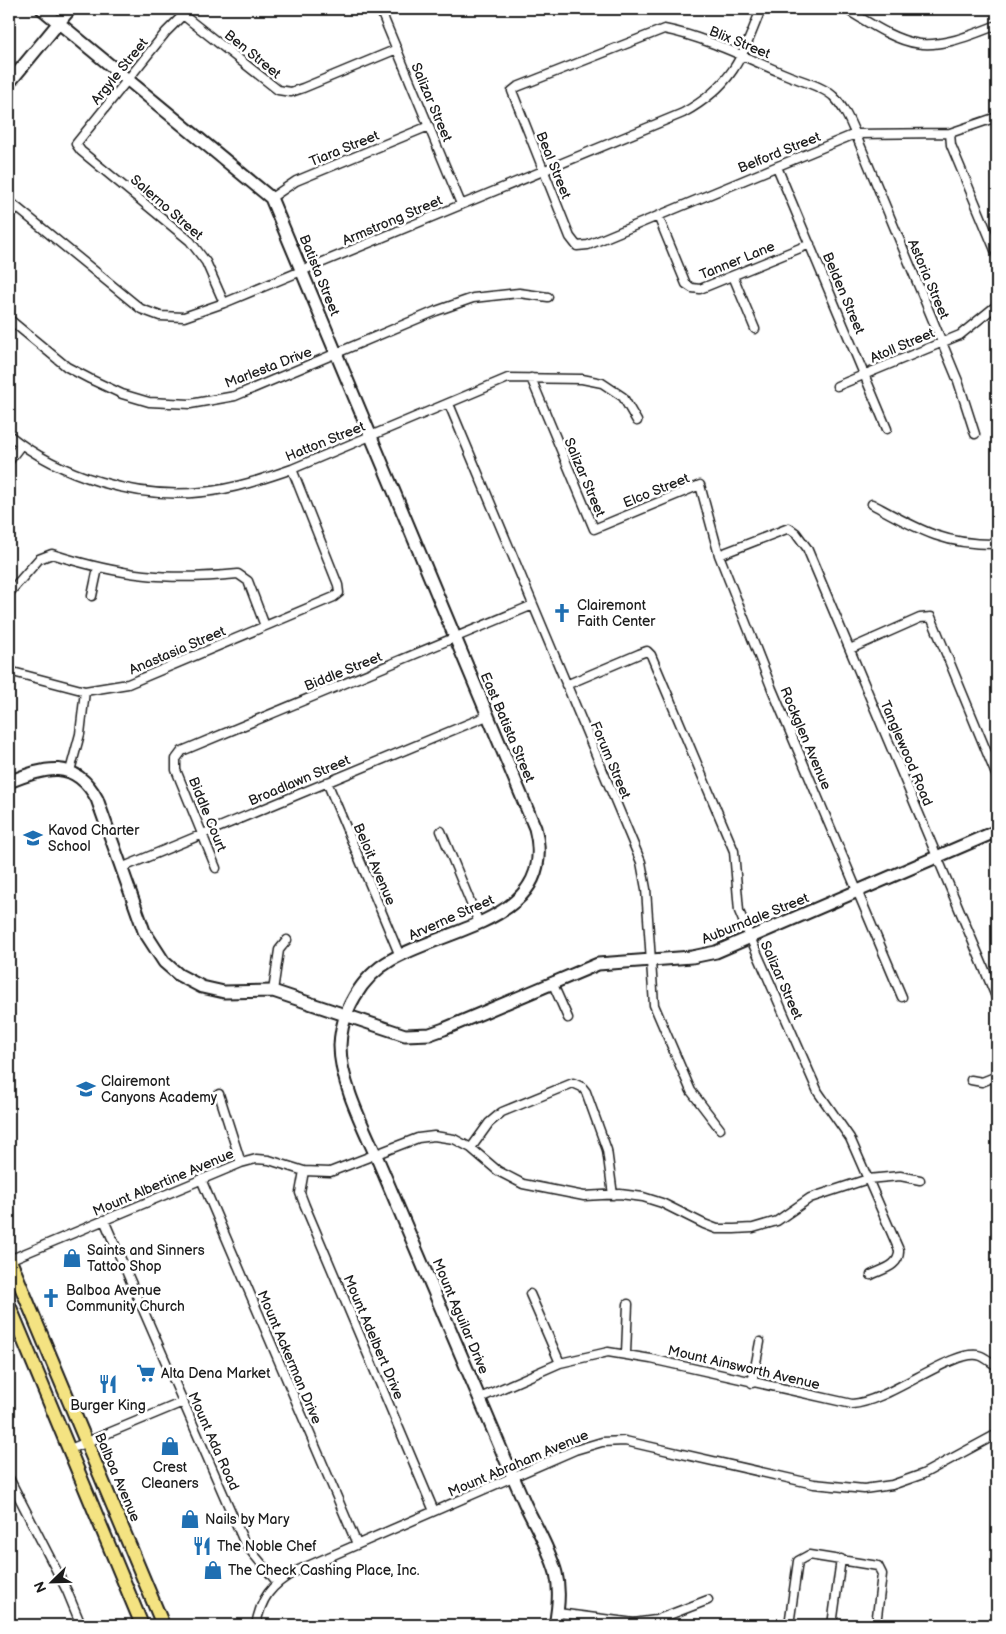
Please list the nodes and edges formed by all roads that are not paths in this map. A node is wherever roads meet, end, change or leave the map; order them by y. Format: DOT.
graph roads {
  1 [pos="42,9"];
  2 [pos="70,9"];
  3 [pos="380,9"];
  4 [pos="761,9"];
  5 [pos="846,9"];
  6 [pos="183,15"];
  7 [pos="59,23"];
  8 [pos="997,25"];
  9 [pos="397,49"];
  10 [pos="742,57"];
  11 [pos="128,79"];
  12 [pos="9,84"];
  13 [pos="512,92"];
  14 [pos="997,117"];
  15 [pos="429,126"];
  16 [pos="950,133"];
  17 [pos="855,134"];
  18 [pos="76,144"];
  19 [pos="777,167"];
  20 [pos="543,170"];
  21 [pos="271,198"];
  22 [pos="9,201"];
  23 [pos="462,204"];
  24 [pos="658,216"];
  25 [pos="810,244"];
  26 [pos="577,246"];
  27 [pos="997,255"];
  28 [pos="302,270"];
  29 [pos="733,276"];
  30 [pos="548,297"];
  31 [pos="224,303"];
  32 [pos="997,305"];
  33 [pos="9,318"];
  34 [pos="755,329"];
  35 [pos="942,342"];
  36 [pos="336,354"];
  37 [pos="864,374"];
  38 [pos="530,378"];
  39 [pos="837,386"];
  40 [pos="449,404"];
  41 [pos="637,421"];
  42 [pos="887,429"];
  43 [pos="975,434"];
  44 [pos="9,435"];
  45 [pos="370,436"];
  46 [pos="21,445"];
  47 [pos="9,461"];
  48 [pos="292,469"];
  49 [pos="700,485"];
  50 [pos="872,504"];
  51 [pos="594,529"];
  52 [pos="997,544"];
  53 [pos="719,556"];
  54 [pos="98,568"];
  55 [pos="9,594"];
  56 [pos="92,596"];
  57 [pos="533,604"];
  58 [pos="265,626"];
  59 [pos="454,638"];
  60 [pos="850,649"];
  61 [pos="9,671"];
  62 [pos="566,685"];
  63 [pos="85,691"];
  64 [pos="487,716"];
  65 [pos="176,770"];
  66 [pos="70,771"];
  67 [pos="997,777"];
  68 [pos="9,782"];
  69 [pos="327,782"];
  70 [pos="535,828"];
  71 [pos="441,831"];
  72 [pos="997,831"];
  73 [pos="202,834"];
  74 [pos="937,856"];
  75 [pos="122,868"];
  76 [pos="216,868"];
  77 [pos="857,891"];
  78 [pos="479,923"];
  79 [pos="750,938"];
  80 [pos="287,940"];
  81 [pos="400,956"];
  82 [pos="650,959"];
  83 [pos="552,982"];
  84 [pos="273,991"];
  85 [pos="902,997"];
  86 [pos="997,999"];
  87 [pos="345,1016"];
  88 [pos="568,1018"];
  89 [pos="997,1076"];
  90 [pos="971,1080"];
  91 [pos="219,1094"];
  92 [pos="720,1129"];
  93 [pos="471,1148"];
  94 [pos="376,1154"];
  95 [pos="241,1163"];
  96 [pos="304,1171"];
  97 [pos="201,1179"];
  98 [pos="868,1179"];
  99 [pos="920,1180"];
  100 [pos="613,1195"];
  101 [pos="104,1220"];
  102 [pos="9,1259"];
  103 [pos="871,1275"];
  104 [pos="530,1294"];
  105 [pos="628,1304"];
  106 [pos="9,1305"];
  107 [pos="760,1342"];
  108 [pos="626,1353"];
  109 [pos="560,1363"];
  110 [pos="997,1366"];
  111 [pos="752,1383"];
  112 [pos="480,1398"];
  113 [pos="183,1402"];
  114 [pos="997,1434"];
  115 [pos="87,1442"];
  116 [pos="70,1449"];
  117 [pos="513,1477"];
  118 [pos="9,1478"];
  119 [pos="434,1512"];
  120 [pos="357,1544"];
  121 [pos="841,1559"];
  122 [pos="277,1582"];
  123 [pos="708,1600"];
  124 [pos="558,1614"];
  125 [pos="81,1625"];
  126 [pos="142,1625"];
  127 [pos="163,1625"];
  128 [pos="256,1625"];
  129 [pos="555,1625"];
  130 [pos="789,1625"];
  131 [pos="832,1625"];
  132 [pos="876,1625"];
  1 -- 7 [label="street, Batista Street"];
  2 -- 7 [label="street"];
  3 -- 9 [label="street, Salizar Street"];
  4 -- 10 [label="street, Armstrong Street"];
  5 -- 8 [label="street"];
  6 -- 9 [label="street, Ben Street"];
  6 -- 11 [label="street, Argyle Street"];
  7 -- 11 [label="street, Batista Street"];
  7 -- 12 [label="street"];
  9 -- 15 [label="street, Salizar Street"];
  10 -- 13 [label="street, Blix Street"];
  10 -- 17 [label="street, Blix Street"];
  10 -- 20 [label="street, Armstrong Street"];
  11 -- 18 [label="street, Argyle Street"];
  11 -- 21 [label="street, Batista Street"];
  13 -- 20 [label="street, Beal Street"];
  14 -- 16 [label="street, Belford Street"];
  15 -- 21 [label="street, Tiara Street"];
  15 -- 23 [label="street, Salizar Street"];
  16 -- 17 [label="street, Belford Street"];
  16 -- 27 [label="street"];
  17 -- 19 [label="street, Belford Street"];
  17 -- 35 [label="street, Astoria Street"];
  18 -- 31 [label="street, Salerno Street"];
  19 -- 24 [label="street, Belford Street"];
  19 -- 25 [label="street, Belden Street"];
  20 -- 23 [label="street, Armstrong Street"];
  20 -- 26 [label="street, Beal Street"];
  21 -- 28 [label="street, Batista Street"];
  22 -- 31 [label="street, Armstrong Street"];
  23 -- 28 [label="street, Armstrong Street"];
  24 -- 26 [label="street, Belford Street"];
  24 -- 29 [label="street, Tanner Lane"];
  25 -- 29 [label="street, Tanner Lane"];
  25 -- 37 [label="street, Belden Street"];
  28 -- 31 [label="street, Armstrong Street"];
  28 -- 36 [label="street, Batista Street"];
  29 -- 34 [label="street"];
  30 -- 36 [label="street, Marlesta Drive"];
  32 -- 35 [label="street, Atoll Street"];
  33 -- 36 [label="street, Marlesta Drive"];
  35 -- 37 [label="street, Atoll Street"];
  35 -- 43 [label="street, Astoria Street"];
  36 -- 45 [label="street, Batista Street"];
  37 -- 39 [label="street, Atoll Street"];
  37 -- 42 [label="street, Belden Street"];
  38 -- 40 [label="street, Hatton Street"];
  38 -- 41 [label="street, Hatton Street"];
  38 -- 51 [label="street, Salizar Street"];
  40 -- 45 [label="street, Hatton Street"];
  40 -- 57 [label="street, Forum Street"];
  44 -- 46 [label="street, Hatton Street"];
  45 -- 48 [label="street, Hatton Street"];
  45 -- 59 [label="street, Batista Street"];
  46 -- 47 [label="street"];
  46 -- 48 [label="street, Hatton Street"];
  48 -- 58 [label="street, Anastasia Street"];
  49 -- 51 [label="street, Elco Street"];
  49 -- 53 [label="street, Rockglen Avenue"];
  50 -- 52 [label="street"];
  53 -- 60 [label="street, Tanglewood Road"];
  53 -- 77 [label="street, Rockglen Avenue"];
  54 -- 55 [label="street"];
  54 -- 56 [label="street"];
  54 -- 58 [label="street"];
  57 -- 59 [label="street, Biddle Street"];
  57 -- 62 [label="street, Forum Street"];
  58 -- 63 [label="street, Anastasia Street"];
  59 -- 64 [label="street, East Batista Street"];
  59 -- 65 [label="street, Biddle Street"];
  60 -- 67 [label="street"];
  60 -- 74 [label="street, Tanglewood Road"];
  61 -- 63 [label="street, Anastasia Street"];
  62 -- 79 [label="street, Salizar Street"];
  62 -- 82 [label="street, Forum Street"];
  63 -- 66 [label="street"];
  64 -- 69 [label="street, Broadlawn Street"];
  64 -- 70 [label="street, East Batista Street"];
  65 -- 73 [label="street, Biddle Court"];
  66 -- 68 [label="street"];
  66 -- 75 [label="street"];
  69 -- 73 [label="street, Broadlawn Street"];
  69 -- 81 [label="street, Beloit Avenue"];
  70 -- 78 [label="street, Arverne Street"];
  71 -- 78 [label="street"];
  72 -- 74 [label="street, Auburndale Street"];
  73 -- 75 [label="street, Broadlawn Street"];
  73 -- 76 [label="street, Biddle Court"];
  74 -- 77 [label="street, Auburndale Street"];
  74 -- 86 [label="street, Tanglewood Road"];
  75 -- 84 [label="street"];
  77 -- 79 [label="street, Auburndale Street"];
  77 -- 85 [label="street, Rockglen Avenue"];
  78 -- 81 [label="street, Arverne Street"];
  79 -- 82 [label="street, Auburndale Street"];
  79 -- 98 [label="street, Salizar Street"];
  80 -- 84 [label="street"];
  81 -- 87 [label="street, Arverne Street"];
  82 -- 83 [label="street, Auburndale Street"];
  82 -- 92 [label="street, Forum Street"];
  83 -- 87 [label="street, Auburndale Street"];
  83 -- 88 [label="street"];
  84 -- 87 [label="street, Auburndale Street"];
  87 -- 94 [label="street, Mount Aguilar Drive"];
  89 -- 90 [label="street"];
  91 -- 95 [label="street"];
  93 -- 94 [label="street, Mount Albertine Avenue"];
  93 -- 100 [label="street, Mount Albertine Avenue"];
  93 -- 100 [label="street"];
  94 -- 96 [label="street, Mount Albertine Avenue"];
  94 -- 112 [label="street, Mount Aguilar Drive"];
  95 -- 96 [label="street, Mount Albertine Avenue"];
  95 -- 97 [label="street, Mount Albertine Avenue"];
  96 -- 119 [label="street, Mount Adelbert Drive"];
  97 -- 101 [label="street, Mount Albertine Avenue"];
  97 -- 120 [label="street, Mount Ackerman Drive"];
  98 -- 99 [label="street, Mount Albertine Avenue"];
  98 -- 100 [label="street, Mount Albertine Avenue"];
  98 -- 103 [label="street, Salizar Street"];
  101 -- 102 [label="street, Mount Albertine Avenue"];
  101 -- 113 [label="street, Mount Ada Road"];
  102 -- 115 [label="main road, Balboa Avenue"];
  104 -- 109 [label="street"];
  105 -- 108 [label="street"];
  106 -- 116 [label="main road"];
  107 -- 111 [label="street"];
  108 -- 109 [label="street, Mount Ainsworth Avenue"];
  108 -- 111 [label="street, Mount Ainsworth Avenue"];
  109 -- 112 [label="street, Mount Ainsworth Avenue"];
  110 -- 111 [label="street, Mount Ainsworth Avenue"];
  112 -- 117 [label="street, Mount Aguilar Drive"];
  113 -- 115 [label="street"];
  113 -- 122 [label="street, Mount Ada Road"];
  114 -- 117 [label="street, Mount Abraham Avenue"];
  115 -- 116 [label="street"];
  115 -- 127 [label="main road, Balboa Avenue"];
  116 -- 126 [label="main road"];
  117 -- 119 [label="street, Mount Abraham Avenue"];
  117 -- 124 [label="street, Mount Aguilar Drive"];
  118 -- 125 [label="street"];
  119 -- 120 [label="street, Mount Abraham Avenue"];
  120 -- 122 [label="street, Mount Abraham Avenue"];
  121 -- 130 [label="street"];
  121 -- 131 [label="street"];
  121 -- 132 [label="street"];
  122 -- 128 [label="street, Mount Abraham Avenue"];
  123 -- 124 [label="street"];
  124 -- 129 [label="street, Mount Aguilar Drive"];
}
